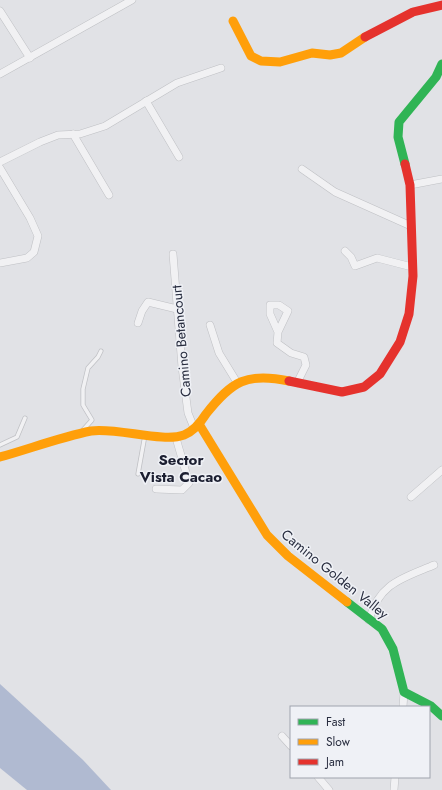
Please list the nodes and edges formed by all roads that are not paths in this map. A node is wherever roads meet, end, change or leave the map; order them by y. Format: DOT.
graph roads {
  1 [pos="132,0"];
  2 [pos="442,4"];
  3 [pos="0,11"];
  4 [pos="232,20"];
  5 [pos="30,58"];
  6 [pos="442,64"];
  7 [pos="221,68"];
  8 [pos="0,74"];
  9 [pos="146,101"];
  10 [pos="73,134"];
  11 [pos="179,157"];
  12 [pos="0,162"];
  13 [pos="0,168"];
  14 [pos="302,169"];
  15 [pos="442,179"];
  16 [pos="410,185"];
  17 [pos="109,195"];
  18 [pos="411,226"];
  19 [pos="345,252"];
  20 [pos="173,254"];
  21 [pos="0,263"];
  22 [pos="412,267"];
  23 [pos="177,309"];
  24 [pos="138,323"];
  25 [pos="210,325"];
  26 [pos="278,332"];
  27 [pos="101,351"];
  28 [pos="297,382"];
  29 [pos="238,384"];
  30 [pos="25,418"];
  31 [pos="197,426"];
  32 [pos="80,434"];
  33 [pos="145,434"];
  34 [pos="176,438"];
  35 [pos="0,445"];
  36 [pos="0,457"];
  37 [pos="442,470"];
  38 [pos="138,474"];
  39 [pos="156,489"];
  40 [pos="411,497"];
  41 [pos="434,565"];
  42 [pos="369,620"];
  43 [pos="404,692"];
  44 [pos="403,706"];
  45 [pos="442,716"];
  46 [pos="282,736"];
  47 [pos="290,745"];
  48 [pos="319,778"];
  49 [pos="395,778"];
  50 [pos="329,790"];
  51 [pos="394,790"];
  1 -- 5 [label="street"];
  2 -- 4 [label="street"];
  3 -- 5 [label="street"];
  5 -- 8 [label="street"];
  6 -- 16 [label="street"];
  7 -- 9 [label="street"];
  9 -- 10 [label="street"];
  9 -- 11 [label="street"];
  10 -- 12 [label="street"];
  10 -- 17 [label="street"];
  13 -- 21 [label="street"];
  14 -- 18 [label="street"];
  15 -- 16 [label="street"];
  16 -- 18 [label="street"];
  18 -- 22 [label="street"];
  19 -- 22 [label="street"];
  20 -- 23 [label="street, Camino Betancourt"];
  22 -- 28 [label="street"];
  23 -- 24 [label="street"];
  23 -- 31 [label="street, Camino Betancourt"];
  25 -- 29 [label="street"];
  26 -- 28 [label="street"];
  27 -- 32 [label="lane"];
  28 -- 29 [label="street"];
  29 -- 31 [label="street"];
  30 -- 35 [label="lane"];
  31 -- 34 [label="street"];
  31 -- 42 [label="street, Camino Golden Valley"];
  32 -- 33 [label="street"];
  32 -- 36 [label="street"];
  33 -- 34 [label="street"];
  33 -- 38 [label="lane"];
  34 -- 39 [label="street"];
  37 -- 40 [label="street"];
  41 -- 42 [label="street"];
  42 -- 43 [label="street, Camino Golden Valley"];
  43 -- 44 [label="street"];
  43 -- 45 [label="street"];
  46 -- 47 [label="street"];
  48 -- 50 [label="street"];
  49 -- 51 [label="street"];
}
